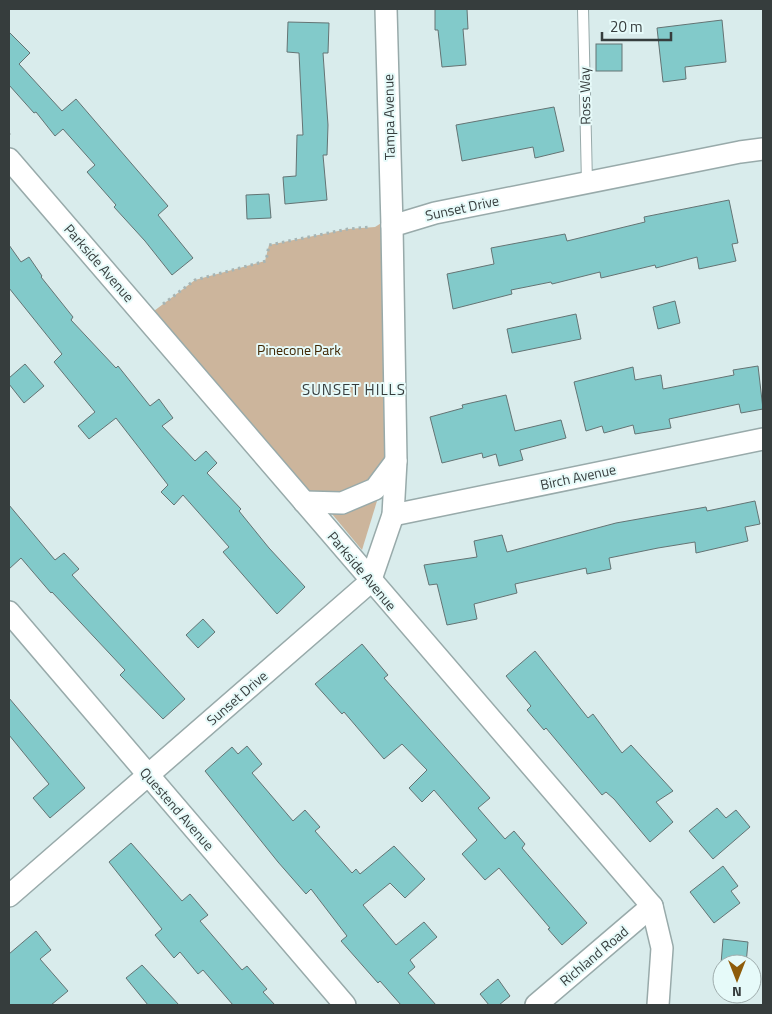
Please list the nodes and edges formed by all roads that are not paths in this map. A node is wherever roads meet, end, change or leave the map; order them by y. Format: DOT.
graph roads {
  1 [pos="386,9"];
  2 [pos="583,9"];
  3 [pos="763,149"];
  4 [pos="9,159"];
  5 [pos="587,182"];
  6 [pos="392,226"];
  7 [pos="763,439"];
  8 [pos="396,460"];
  9 [pos="304,502"];
  10 [pos="393,515"];
  11 [pos="370,582"];
  12 [pos="9,612"];
  13 [pos="148,775"];
  14 [pos="9,896"];
  15 [pos="652,906"];
  16 [pos="345,1005"];
  17 [pos="536,1005"];
  18 [pos="658,1005"];
  1 -- 6 [label="street, Tampa Avenue"];
  2 -- 5 [label="lane, Ross Way"];
  3 -- 5 [label="street, Sunset Drive"];
  4 -- 9 [label="street, Parkside Avenue"];
  5 -- 6 [label="street, Sunset Drive"];
  6 -- 8 [label="street"];
  7 -- 10 [label="street, Birch Avenue"];
  8 -- 9 [label="street"];
  8 -- 10 [label="street"];
  9 -- 11 [label="street, Parkside Avenue"];
  10 -- 11 [label="street"];
  11 -- 13 [label="street, Sunset Drive"];
  11 -- 15 [label="street, Parkside Avenue"];
  12 -- 13 [label="street, Questend Avenue"];
  13 -- 14 [label="street, Sunset Drive"];
  13 -- 16 [label="street, Questend Avenue"];
  15 -- 17 [label="street, Richland Road"];
  15 -- 18 [label="street, Parkside Avenue"];
}
